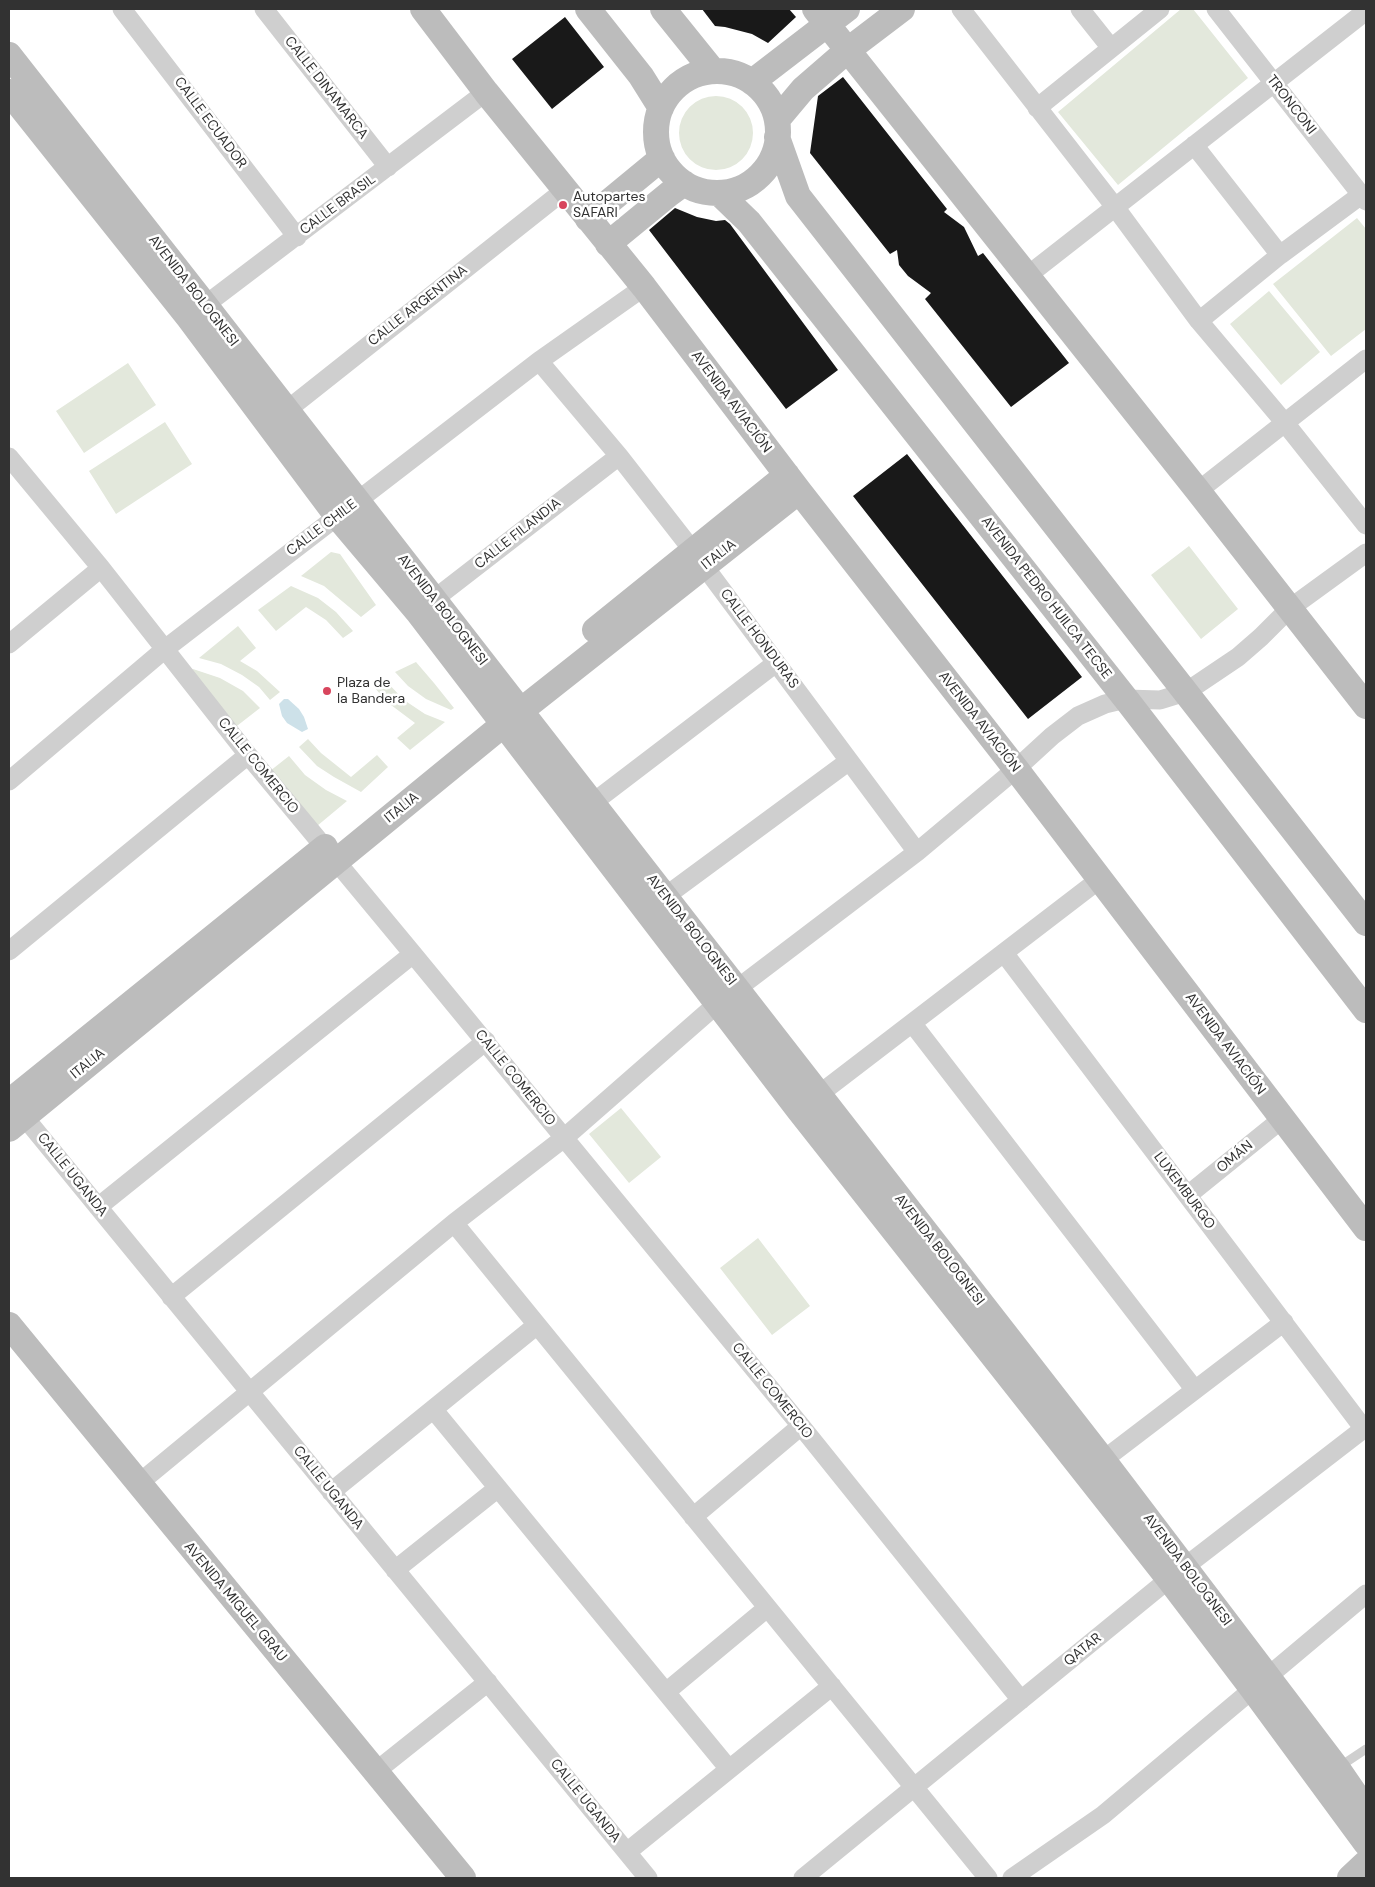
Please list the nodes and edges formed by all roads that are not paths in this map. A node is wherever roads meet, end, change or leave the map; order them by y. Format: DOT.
graph roads {
  1 [pos="122,9"];
  2 [pos="264,9"];
  3 [pos="423,9"];
  4 [pos="588,9"];
  5 [pos="663,9"];
  6 [pos="902,9"];
  7 [pos="961,9"];
  8 [pos="1080,9"];
  9 [pos="1160,9"];
  10 [pos="1216,9"];
  11 [pos="830,14"];
  12 [pos="1361,16"];
  13 [pos="1111,48"];
  14 [pos="848,50"];
  15 [pos="9,55"];
  16 [pos="713,71"];
  17 [pos="752,82"];
  18 [pos="1274,83"];
  19 [pos="9,92"];
  20 [pos="486,92"];
  21 [pos="661,108"];
  22 [pos="1036,108"];
  23 [pos="777,129"];
  24 [pos="1194,146"];
  25 [pos="662,158"];
  26 [pos="388,167"];
  27 [pos="684,183"];
  28 [pos="566,189"];
  29 [pos="719,193"];
  30 [pos="1364,198"];
  31 [pos="1115,207"];
  32 [pos="588,219"];
  33 [pos="297,238"];
  34 [pos="608,244"];
  35 [pos="1280,255"];
  36 [pos="1027,276"];
  37 [pos="644,287"];
  38 [pos="197,312"];
  39 [pos="1199,320"];
  40 [pos="539,361"];
  41 [pos="1365,362"];
  42 [pos="278,417"];
  43 [pos="1285,423"];
  44 [pos="618,456"];
  45 [pos="9,457"];
  46 [pos="793,483"];
  47 [pos="1198,492"];
  48 [pos="347,509"];
  49 [pos="1366,525"];
  50 [pos="1366,553"];
  51 [pos="699,559"];
  52 [pos="101,568"];
  53 [pos="426,606"];
  54 [pos="1289,609"];
  55 [pos="9,644"];
  56 [pos="165,649"];
  57 [pos="776,663"];
  58 [pos="1186,692"];
  59 [pos="1126,699"];
  60 [pos="1366,706"];
  61 [pos="507,711"];
  62 [pos="248,755"];
  63 [pos="850,761"];
  64 [pos="1016,769"];
  65 [pos="9,781"];
  66 [pos="583,810"];
  67 [pos="917,852"];
  68 [pos="331,854"];
  69 [pos="1100,879"];
  70 [pos="655,904"];
  71 [pos="1366,923"];
  72 [pos="9,950"];
  73 [pos="1004,952"];
  74 [pos="413,954"];
  75 [pos="726,996"];
  76 [pos="1366,1010"];
  77 [pos="912,1023"];
  78 [pos="486,1041"];
  79 [pos="809,1102"];
  80 [pos="12,1109"];
  81 [pos="1282,1119"];
  82 [pos="564,1138"];
  83 [pos="1188,1195"];
  84 [pos="98,1207"];
  85 [pos="454,1223"];
  86 [pos="1366,1228"];
  87 [pos="171,1297"];
  88 [pos="1284,1322"];
  89 [pos="9,1325"];
  90 [pos="537,1325"];
  91 [pos="1194,1390"];
  92 [pos="249,1392"];
  93 [pos="433,1409"];
  94 [pos="801,1426"];
  95 [pos="1365,1428"];
  96 [pos="1094,1467"];
  97 [pos="138,1484"];
  98 [pos="498,1488"];
  99 [pos="331,1492"];
  100 [pos="693,1517"];
  101 [pos="395,1570"];
  102 [pos="1177,1573"];
  103 [pos="1366,1594"];
  104 [pos="767,1608"];
  105 [pos="488,1682"];
  106 [pos="1260,1683"];
  107 [pos="832,1686"];
  108 [pos="666,1692"];
  109 [pos="1021,1700"];
  110 [pos="1366,1749"];
  111 [pos="1337,1768"];
  112 [pos="729,1769"];
  113 [pos="375,1772"];
  114 [pos="914,1788"];
  115 [pos="1366,1810"];
  116 [pos="1366,1843"];
  117 [pos="627,1852"];
  118 [pos="1366,1862"];
  119 [pos="463,1878"];
  120 [pos="648,1878"];
  121 [pos="803,1878"];
  122 [pos="988,1878"];
  123 [pos="1012,1878"];
  124 [pos="1350,1878"];
  1 -- 33 [label="street, CALLE ECUADOR"];
  2 -- 26 [label="street, CALLE DINAMARCA"];
  3 -- 20 [label="street, AVENIDA AVIACIÓN"];
  4 -- 21 [label="street"];
  5 -- 16 [label="street"];
  6 -- 14 [label="street"];
  7 -- 22 [label="street"];
  8 -- 13 [label="street"];
  9 -- 13 [label="street"];
  10 -- 18 [label="street, TRONCONI"];
  11 -- 14 [label="street"];
  11 -- 17 [label="street"];
  12 -- 18 [label="street"];
  13 -- 22 [label="street"];
  14 -- 23 [label="street"];
  14 -- 36 [label="street"];
  15 -- 38 [label="street, AVENIDA BOLOGNESI"];
  16 -- 17 [label="street"];
  16 -- 21 [label="street"];
  17 -- 23 [label="street"];
  18 -- 24 [label="street"];
  18 -- 30 [label="street, TRONCONI"];
  19 -- 38 [label="street, AVENIDA BOLOGNESI"];
  20 -- 26 [label="street, CALLE BRASIL"];
  20 -- 28 [label="street, AVENIDA AVIACIÓN"];
  21 -- 25 [label="street"];
  22 -- 31 [label="street"];
  23 -- 29 [label="street"];
  23 -- 58 [label="street"];
  24 -- 31 [label="street"];
  24 -- 35 [label="street"];
  25 -- 27 [label="street"];
  25 -- 32 [label="street"];
  26 -- 33 [label="street, CALLE BRASIL"];
  27 -- 29 [label="street"];
  27 -- 34 [label="street"];
  28 -- 32 [label="street, AVENIDA AVIACIÓN"];
  28 -- 42 [label="street, CALLE ARGENTINA"];
  29 -- 59 [label="street, AVENIDA PEDRO HUILCA TECSE"];
  30 -- 35 [label="street"];
  31 -- 36 [label="street"];
  31 -- 39 [label="street"];
  32 -- 34 [label="street, AVENIDA AVIACIÓN"];
  33 -- 38 [label="street, CALLE BRASIL"];
  34 -- 37 [label="street, AVENIDA AVIACIÓN"];
  35 -- 39 [label="street"];
  36 -- 47 [label="street"];
  37 -- 40 [label="street, CALLE CHILE"];
  37 -- 46 [label="street, AVENIDA AVIACIÓN"];
  38 -- 42 [label="street, AVENIDA BOLOGNESI"];
  39 -- 43 [label="street"];
  40 -- 44 [label="street, CALLE HONDURAS"];
  40 -- 48 [label="street, CALLE CHILE"];
  41 -- 43 [label="street"];
  42 -- 48 [label="street, AVENIDA BOLOGNESI"];
  43 -- 47 [label="street"];
  43 -- 49 [label="street"];
  44 -- 51 [label="street, CALLE HONDURAS"];
  44 -- 53 [label="street, CALLE FILANDIA"];
  45 -- 52 [label="street, CALLE COMERCIO"];
  46 -- 51 [label="street, ITALIA"];
  46 -- 64 [label="street, AVENIDA AVIACIÓN"];
  47 -- 54 [label="street"];
  48 -- 53 [label="street, AVENIDA BOLOGNESI"];
  48 -- 56 [label="street, CALLE CHILE"];
  50 -- 54 [label="street"];
  51 -- 57 [label="street, CALLE HONDURAS"];
  51 -- 61 [label="street, ITALIA"];
  52 -- 55 [label="street"];
  52 -- 56 [label="street, CALLE COMERCIO"];
  53 -- 61 [label="street, AVENIDA BOLOGNESI"];
  54 -- 58 [label="street"];
  54 -- 60 [label="street"];
  56 -- 62 [label="street, CALLE COMERCIO"];
  56 -- 65 [label="street, CALLE CHILE"];
  57 -- 63 [label="street, CALLE HONDURAS"];
  57 -- 66 [label="street"];
  58 -- 59 [label="street"];
  58 -- 71 [label="street"];
  59 -- 64 [label="street"];
  59 -- 76 [label="street, AVENIDA PEDRO HUILCA TECSE"];
  61 -- 66 [label="street, AVENIDA BOLOGNESI"];
  61 -- 68 [label="street, ITALIA"];
  62 -- 68 [label="street, CALLE COMERCIO"];
  62 -- 72 [label="street"];
  63 -- 67 [label="street, CALLE HONDURAS"];
  63 -- 70 [label="street"];
  64 -- 67 [label="street"];
  64 -- 69 [label="street, AVENIDA AVIACIÓN"];
  66 -- 70 [label="street, AVENIDA BOLOGNESI"];
  67 -- 75 [label="street"];
  68 -- 74 [label="street, CALLE COMERCIO"];
  68 -- 80 [label="street, ITALIA"];
  69 -- 73 [label="street"];
  69 -- 81 [label="street, AVENIDA AVIACIÓN"];
  70 -- 75 [label="street, AVENIDA BOLOGNESI"];
  73 -- 77 [label="street"];
  73 -- 83 [label="street, LUXEMBURGO"];
  74 -- 78 [label="street, CALLE COMERCIO"];
  74 -- 84 [label="street"];
  75 -- 79 [label="street, AVENIDA BOLOGNESI"];
  75 -- 82 [label="street"];
  77 -- 79 [label="street"];
  77 -- 91 [label="street"];
  78 -- 82 [label="street, CALLE COMERCIO"];
  78 -- 87 [label="street"];
  79 -- 96 [label="street, AVENIDA BOLOGNESI"];
  80 -- 84 [label="street, CALLE UGANDA"];
  81 -- 83 [label="street, OMÁN"];
  81 -- 86 [label="street, AVENIDA AVIACIÓN"];
  82 -- 85 [label="street"];
  82 -- 94 [label="street, CALLE COMERCIO"];
  83 -- 88 [label="street, LUXEMBURGO"];
  84 -- 87 [label="street, CALLE UGANDA"];
  85 -- 90 [label="street"];
  85 -- 92 [label="street"];
  87 -- 92 [label="street, CALLE UGANDA"];
  88 -- 91 [label="street"];
  88 -- 95 [label="street, LUXEMBURGO"];
  89 -- 97 [label="street, AVENIDA MIGUEL GRAU"];
  90 -- 93 [label="street"];
  90 -- 100 [label="street"];
  91 -- 96 [label="street"];
  92 -- 97 [label="street"];
  92 -- 99 [label="street, CALLE UGANDA"];
  93 -- 98 [label="street"];
  93 -- 99 [label="street"];
  94 -- 100 [label="street"];
  94 -- 109 [label="street, CALLE COMERCIO"];
  95 -- 102 [label="street, QATAR"];
  96 -- 102 [label="street, AVENIDA BOLOGNESI"];
  97 -- 113 [label="street, AVENIDA MIGUEL GRAU"];
  98 -- 101 [label="street"];
  98 -- 108 [label="street"];
  99 -- 101 [label="street, CALLE UGANDA"];
  100 -- 104 [label="street"];
  101 -- 105 [label="street, CALLE UGANDA"];
  102 -- 106 [label="street, AVENIDA BOLOGNESI"];
  102 -- 109 [label="street, QATAR"];
  103 -- 106 [label="street"];
  104 -- 107 [label="street"];
  104 -- 108 [label="street"];
  105 -- 113 [label="street"];
  105 -- 117 [label="street, CALLE UGANDA"];
  106 -- 111 [label="street, AVENIDA BOLOGNESI"];
  106 -- 116 [label="street, AVENIDA BOLOGNESI"];
  106 -- 123 [label="street"];
  107 -- 112 [label="street"];
  107 -- 114 [label="street"];
  108 -- 112 [label="street"];
  109 -- 114 [label="street, QATAR"];
  110 -- 111 [label="lane"];
  111 -- 115 [label="street, AVENIDA BOLOGNESI"];
  112 -- 117 [label="street"];
  113 -- 119 [label="street, AVENIDA MIGUEL GRAU"];
  114 -- 121 [label="street, QATAR"];
  114 -- 122 [label="street"];
  117 -- 120 [label="street, CALLE UGANDA"];
  118 -- 124 [label="street"];
}
